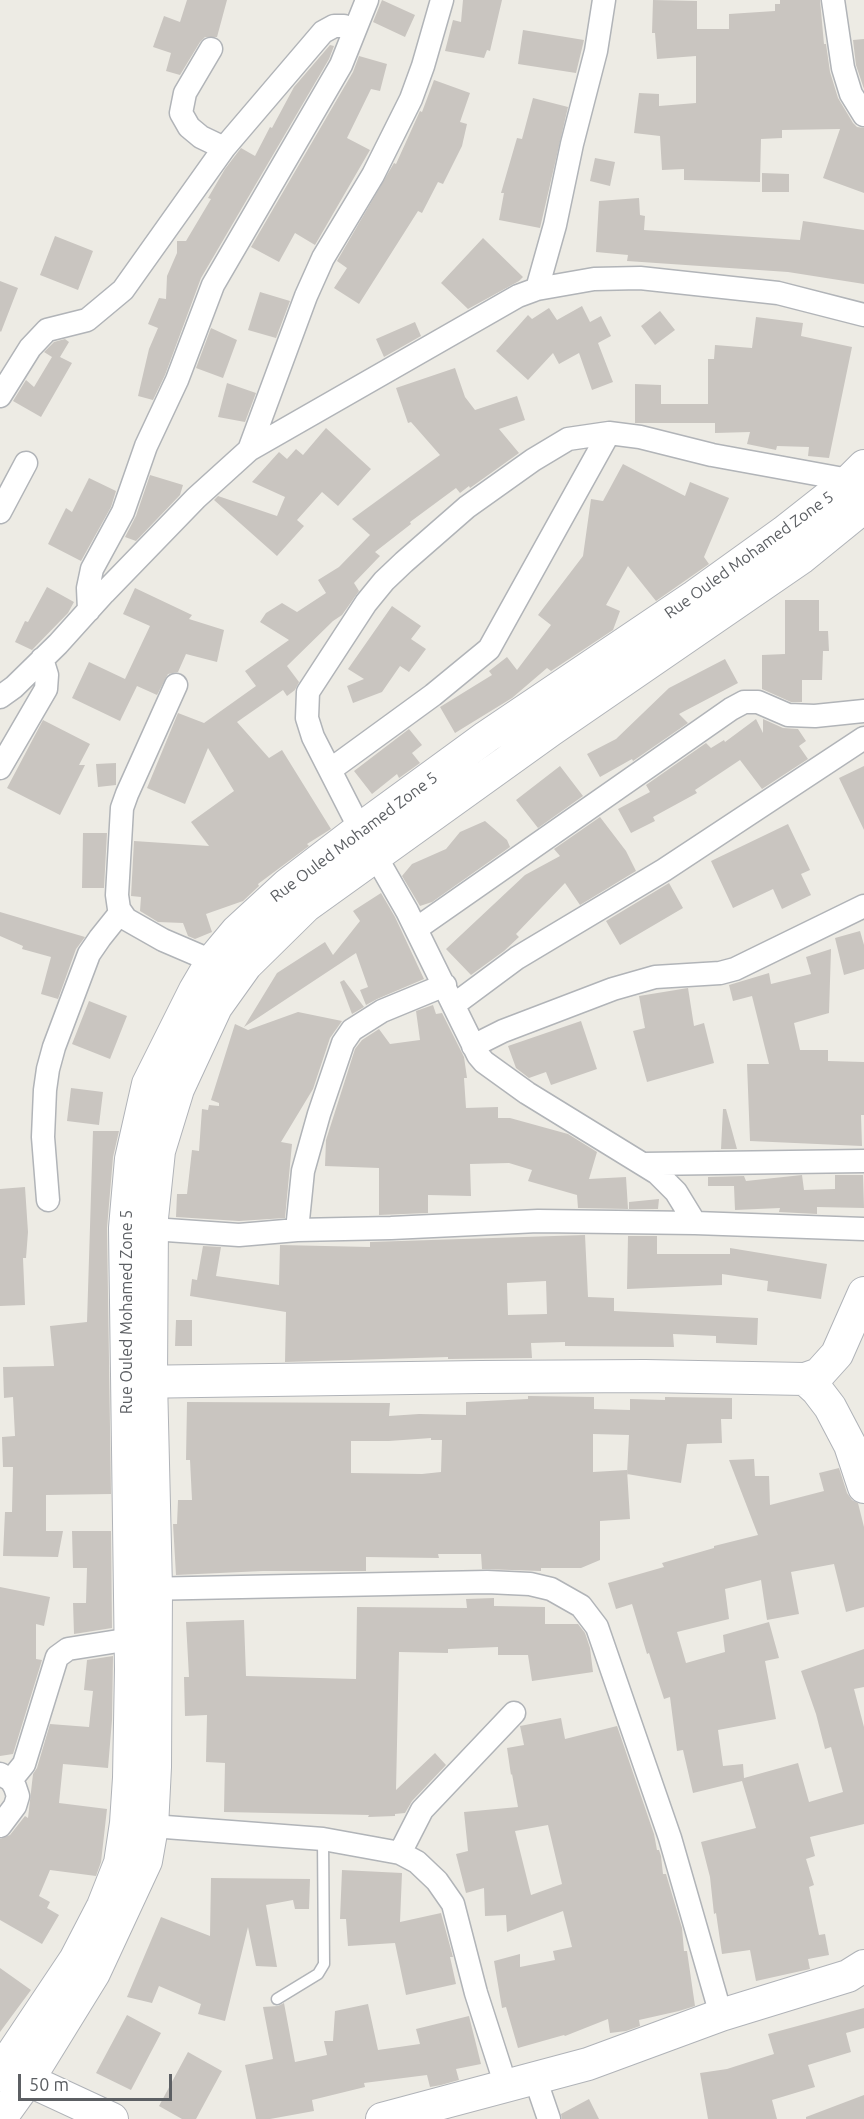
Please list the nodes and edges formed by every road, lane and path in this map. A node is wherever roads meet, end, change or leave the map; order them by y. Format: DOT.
graph roads {
  1 [pos="367,0"];
  2 [pos="442,0"];
  3 [pos="604,0"];
  4 [pos="833,0"];
  5 [pos="354,30"];
  6 [pos="210,49"];
  7 [pos="864,115"];
  8 [pos="224,148"];
  9 [pos="537,289"];
  10 [pos="864,315"];
  11 [pos="0,396"];
  12 [pos="609,433"];
  13 [pos="249,450"];
  14 [pos="26,463"];
  15 [pos="861,484"];
  16 [pos="0,512"];
  17 [pos="89,610"];
  18 [pos="42,659"];
  19 [pos="176,685"];
  20 [pos="0,697"];
  21 [pos="864,711"];
  22 [pos="864,738"];
  23 [pos="1,766"];
  24 [pos="330,770"];
  25 [pos="368,842"];
  26 [pos="864,906"];
  27 [pos="120,914"];
  28 [pos="416,929"];
  29 [pos="212,961"];
  30 [pos="450,995"];
  31 [pos="473,1046"];
  32 [pos="864,1161"];
  33 [pos="643,1164"];
  34 [pos="48,1200"];
  35 [pos="695,1223"];
  36 [pos="864,1228"];
  37 [pos="152,1229"];
  38 [pos="297,1230"];
  39 [pos="864,1293"];
  40 [pos="804,1379"];
  41 [pos="139,1381"];
  42 [pos="864,1487"];
  43 [pos="143,1589"];
  44 [pos="131,1639"];
  45 [pos="514,1713"];
  46 [pos="5,1777"];
  47 [pos="139,1825"];
  48 [pos="0,1826"];
  49 [pos="322,1839"];
  50 [pos="399,1854"];
  51 [pos="864,1966"];
  52 [pos="277,1999"];
  53 [pos="721,2015"];
  54 [pos="9,2076"];
  55 [pos="520,2082"];
  56 [pos="0,2119"];
  57 [pos="112,2119"];
  58 [pos="382,2119"];
  59 [pos="549,2119"];
  1 -- 5 [label="street"];
  2 -- 13 [label="street"];
  3 -- 9 [label="street"];
  4 -- 7 [label="street"];
  5 -- 8 [label="street"];
  5 -- 17 [label="street"];
  6 -- 8 [label="street"];
  8 -- 11 [label="street"];
  9 -- 10 [label="street"];
  9 -- 13 [label="street"];
  12 -- 15 [label="street"];
  12 -- 24 [label="street"];
  12 -- 24 [label="street"];
  13 -- 17 [label="street"];
  14 -- 16 [label="street"];
  15 -- 25 [label="street, Rue Ouled Mohamed Zone 5"];
  17 -- 18 [label="street"];
  18 -- 20 [label="street"];
  18 -- 23 [label="street"];
  19 -- 27 [label="street"];
  21 -- 28 [label="street"];
  22 -- 30 [label="street"];
  24 -- 25 [label="street"];
  25 -- 28 [label="street"];
  25 -- 29 [label="street, Rue Ouled Mohamed Zone 5"];
  25 -- 37 [label="street, Rue Ouled Mohamed Zone 5"];
  26 -- 31 [label="street"];
  27 -- 29 [label="street"];
  27 -- 34 [label="street"];
  28 -- 30 [label="street"];
  29 -- 41 [label="street, Rue Ouled Mohamed Zone 5"];
  30 -- 31 [label="street"];
  30 -- 38 [label="street"];
  31 -- 33 [label="street"];
  32 -- 33 [label="street"];
  33 -- 35 [label="street"];
  35 -- 36 [label="street"];
  35 -- 38 [label="street"];
  37 -- 38 [label="street"];
  37 -- 41 [label="street, Rue Ouled Mohamed Zone 5"];
  39 -- 40 [label="street"];
  40 -- 41 [label="street"];
  40 -- 42 [label="street"];
  41 -- 43 [label="street, Rue Ouled Mohamed Zone 5"];
  43 -- 44 [label="street, Rue Ouled Mohamed Zone 5"];
  43 -- 47 [label="street, Rue Ouled Mohamed Zone 5"];
  43 -- 53 [label="street"];
  44 -- 46 [label="street"];
  44 -- 47 [label="street, Rue Ouled Mohamed Zone 5"];
  45 -- 50 [label="street"];
  46 -- 48 [label="street"];
  47 -- 49 [label="street"];
  47 -- 54 [label="street, Rue Ouled Mohamed Zone 5"];
  49 -- 50 [label="street"];
  49 -- 52 [label="lane"];
  50 -- 55 [label="street"];
  51 -- 53 [label="street"];
  53 -- 55 [label="street"];
  54 -- 56 [label="street, Rue Ouled Mohamed Zone 5"];
  54 -- 57 [label="street"];
  55 -- 58 [label="street"];
  55 -- 59 [label="street"];
}
